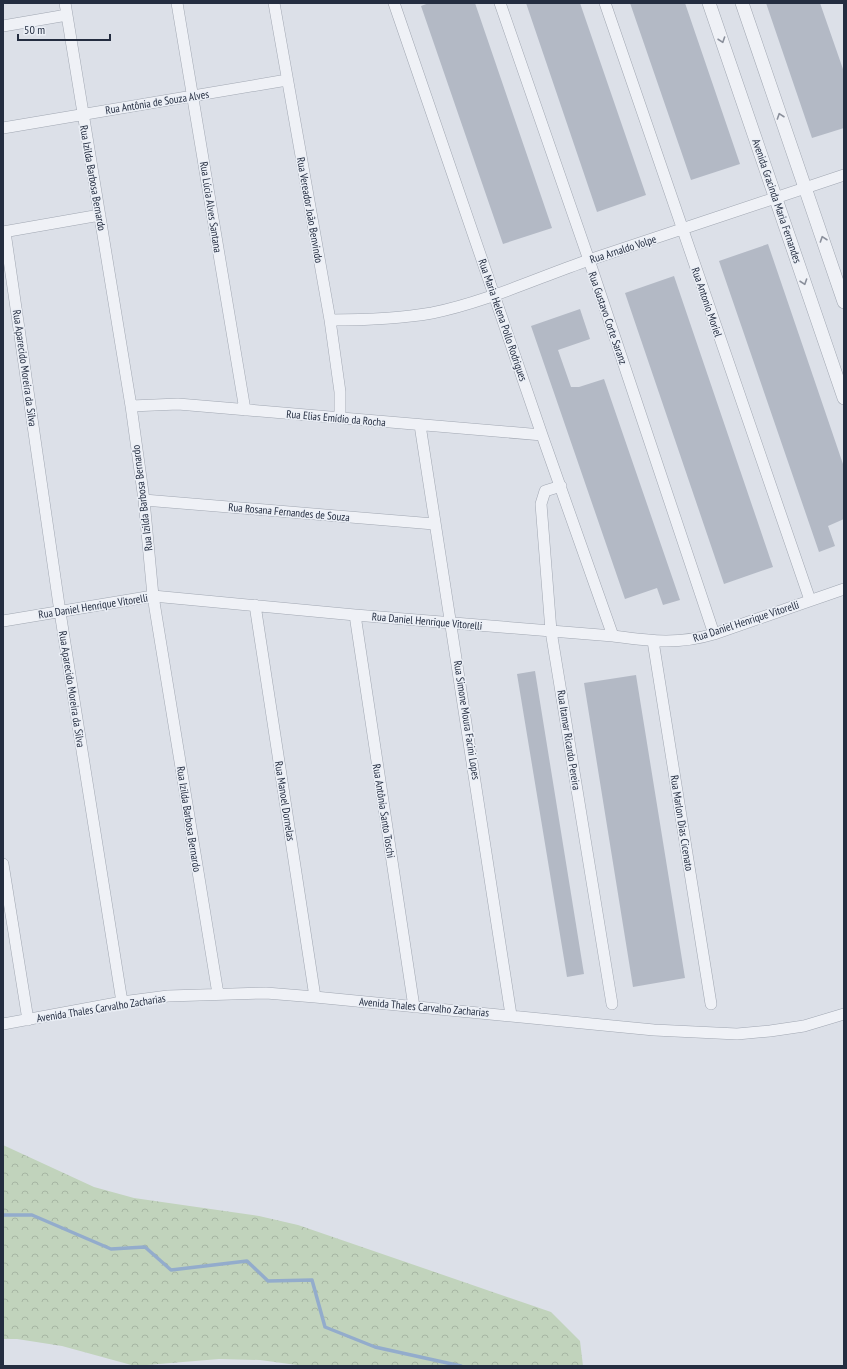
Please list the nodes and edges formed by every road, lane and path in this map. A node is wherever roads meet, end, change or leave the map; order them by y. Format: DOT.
graph roads {
  1 [pos="65,3"];
  2 [pos="176,3"];
  3 [pos="274,3"];
  4 [pos="394,3"];
  5 [pos="500,3"];
  6 [pos="605,3"];
  7 [pos="709,3"];
  8 [pos="742,3"];
  9 [pos="67,15"];
  10 [pos="3,26"];
  11 [pos="287,80"];
  12 [pos="192,97"];
  13 [pos="83,115"];
  14 [pos="3,128"];
  15 [pos="844,175"];
  16 [pos="805,188"];
  17 [pos="776,198"];
  18 [pos="100,215"];
  19 [pos="682,230"];
  20 [pos="4,232"];
  21 [pos="589,260"];
  22 [pos="495,295"];
  23 [pos="844,302"];
  24 [pos="330,320"];
  25 [pos="844,398"];
  26 [pos="131,406"];
  27 [pos="245,410"];
  28 [pos="340,418"];
  29 [pos="420,425"];
  30 [pos="542,435"];
  31 [pos="561,486"];
  32 [pos="144,500"];
  33 [pos="434,524"];
  34 [pos="844,589"];
  35 [pos="153,596"];
  36 [pos="810,600"];
  37 [pos="255,605"];
  38 [pos="60,612"];
  39 [pos="355,615"];
  40 [pos="3,621"];
  41 [pos="452,622"];
  42 [pos="551,631"];
  43 [pos="714,634"];
  44 [pos="613,636"];
  45 [pos="653,641"];
  46 [pos="3,864"];
  47 [pos="218,994"];
  48 [pos="315,997"];
  49 [pos="122,1002"];
  50 [pos="612,1004"];
  51 [pos="711,1004"];
  52 [pos="414,1007"];
  53 [pos="844,1014"];
  54 [pos="511,1015"];
  55 [pos="28,1020"];
  56 [pos="3,1024"];
  1 -- 9 [label="street, Rua Izilda Barbosa Bernardo"];
  2 -- 12 [label="street, Rua Lúcia Alves Santana"];
  3 -- 11 [label="street, Rua Vereador João Benvindo"];
  4 -- 22 [label="street, Rua Maria Helena Pollo Rodrigues"];
  5 -- 21 [label="street, Rua Gustavo Corte Saranz"];
  6 -- 19 [label="street, Rua Antonio Moriel"];
  7 -- 17 [label="street, Avenida Gracinda Maria Fernandes, one-way"];
  16 -- 8 [label="street, one-way"];
  9 -- 10 [label="street"];
  9 -- 13 [label="street, Rua Izilda Barbosa Bernardo"];
  11 -- 12 [label="street, Rua Antônia de Souza Alves"];
  11 -- 24 [label="street, Rua Vereador João Benvindo"];
  12 -- 13 [label="street, Rua Antônia de Souza Alves"];
  12 -- 27 [label="street, Rua Lúcia Alves Santana"];
  13 -- 14 [label="street, Rua Antônia de Souza Alves"];
  13 -- 18 [label="street, Rua Izilda Barbosa Bernardo"];
  15 -- 16 [label="street, Rua Arnaldo Volpe"];
  16 -- 17 [label="street, Rua Arnaldo Volpe"];
  23 -- 16 [label="street, one-way"];
  17 -- 19 [label="street, Rua Arnaldo Volpe"];
  17 -- 25 [label="street, Avenida Gracinda Maria Fernandes, one-way"];
  18 -- 20 [label="street"];
  18 -- 26 [label="street, Rua Izilda Barbosa Bernardo"];
  19 -- 21 [label="street, Rua Arnaldo Volpe"];
  19 -- 36 [label="street, Rua Antonio Moriel"];
  20 -- 38 [label="street, Rua Aparecido Moreira da Silva"];
  21 -- 22 [label="street, Rua Arnaldo Volpe"];
  21 -- 43 [label="street, Rua Gustavo Corte Saranz"];
  22 -- 24 [label="street, Rua Arnaldo Volpe"];
  22 -- 30 [label="street, Rua Maria Helena Pollo Rodrigues"];
  24 -- 28 [label="street, Rua Vereador João Benvindo"];
  26 -- 27 [label="street, Rua Elias Emídio da Rocha"];
  26 -- 32 [label="street, Rua Izilda Barbosa Bernardo"];
  27 -- 28 [label="street, Rua Elias Emídio da Rocha"];
  28 -- 29 [label="street, Rua Elias Emídio da Rocha"];
  29 -- 30 [label="street, Rua Elias Emídio da Rocha"];
  29 -- 33 [label="street, Rua Simone Moura Facini Lopes"];
  30 -- 31 [label="street, Rua Maria Helena Pollo Rodrigues"];
  31 -- 42 [label="street, Rua Itamar Ricardo Pereira"];
  31 -- 44 [label="street, Rua Maria Helena Pollo Rodrigues"];
  32 -- 33 [label="street, Rua Rosana Fernandes de Souza"];
  32 -- 35 [label="street, Rua Izilda Barbosa Bernardo"];
  33 -- 41 [label="street, Rua Simone Moura Facini Lopes"];
  34 -- 36 [label="street, Rua Daniel Henrique Vitorelli"];
  35 -- 37 [label="street, Rua Daniel Henrique Vitorelli"];
  35 -- 38 [label="street, Rua Daniel Henrique Vitorelli"];
  35 -- 47 [label="street, Rua Izilda Barbosa Bernardo"];
  36 -- 43 [label="street, Rua Daniel Henrique Vitorelli"];
  37 -- 39 [label="street, Rua Daniel Henrique Vitorelli"];
  37 -- 48 [label="street, Rua Manoel Dornelas"];
  38 -- 40 [label="street, Rua Daniel Henrique Vitorelli"];
  38 -- 49 [label="street, Rua Aparecido Moreira da Silva"];
  39 -- 41 [label="street, Rua Daniel Henrique Vitorelli"];
  39 -- 52 [label="street, Rua Antônia Santo Toschi"];
  41 -- 42 [label="street, Rua Daniel Henrique Vitorelli"];
  41 -- 54 [label="street, Rua Simone Moura Facini Lopes"];
  42 -- 44 [label="street, Rua Daniel Henrique Vitorelli"];
  42 -- 50 [label="street, Rua Itamar Ricardo Pereira"];
  43 -- 45 [label="street, Rua Daniel Henrique Vitorelli"];
  44 -- 45 [label="street, Rua Daniel Henrique Vitorelli"];
  45 -- 51 [label="street, Rua Marlon Dias Cicenato"];
  46 -- 55 [label="street"];
  47 -- 48 [label="street, Avenida Thales Carvalho Zacharias"];
  47 -- 49 [label="street, Avenida Thales Carvalho Zacharias"];
  48 -- 52 [label="street, Avenida Thales Carvalho Zacharias"];
  49 -- 55 [label="street, Avenida Thales Carvalho Zacharias"];
  52 -- 54 [label="street, Avenida Thales Carvalho Zacharias"];
  53 -- 54 [label="street, Avenida Thales Carvalho Zacharias"];
  55 -- 56 [label="street, Avenida Thales Carvalho Zacharias"];
}
